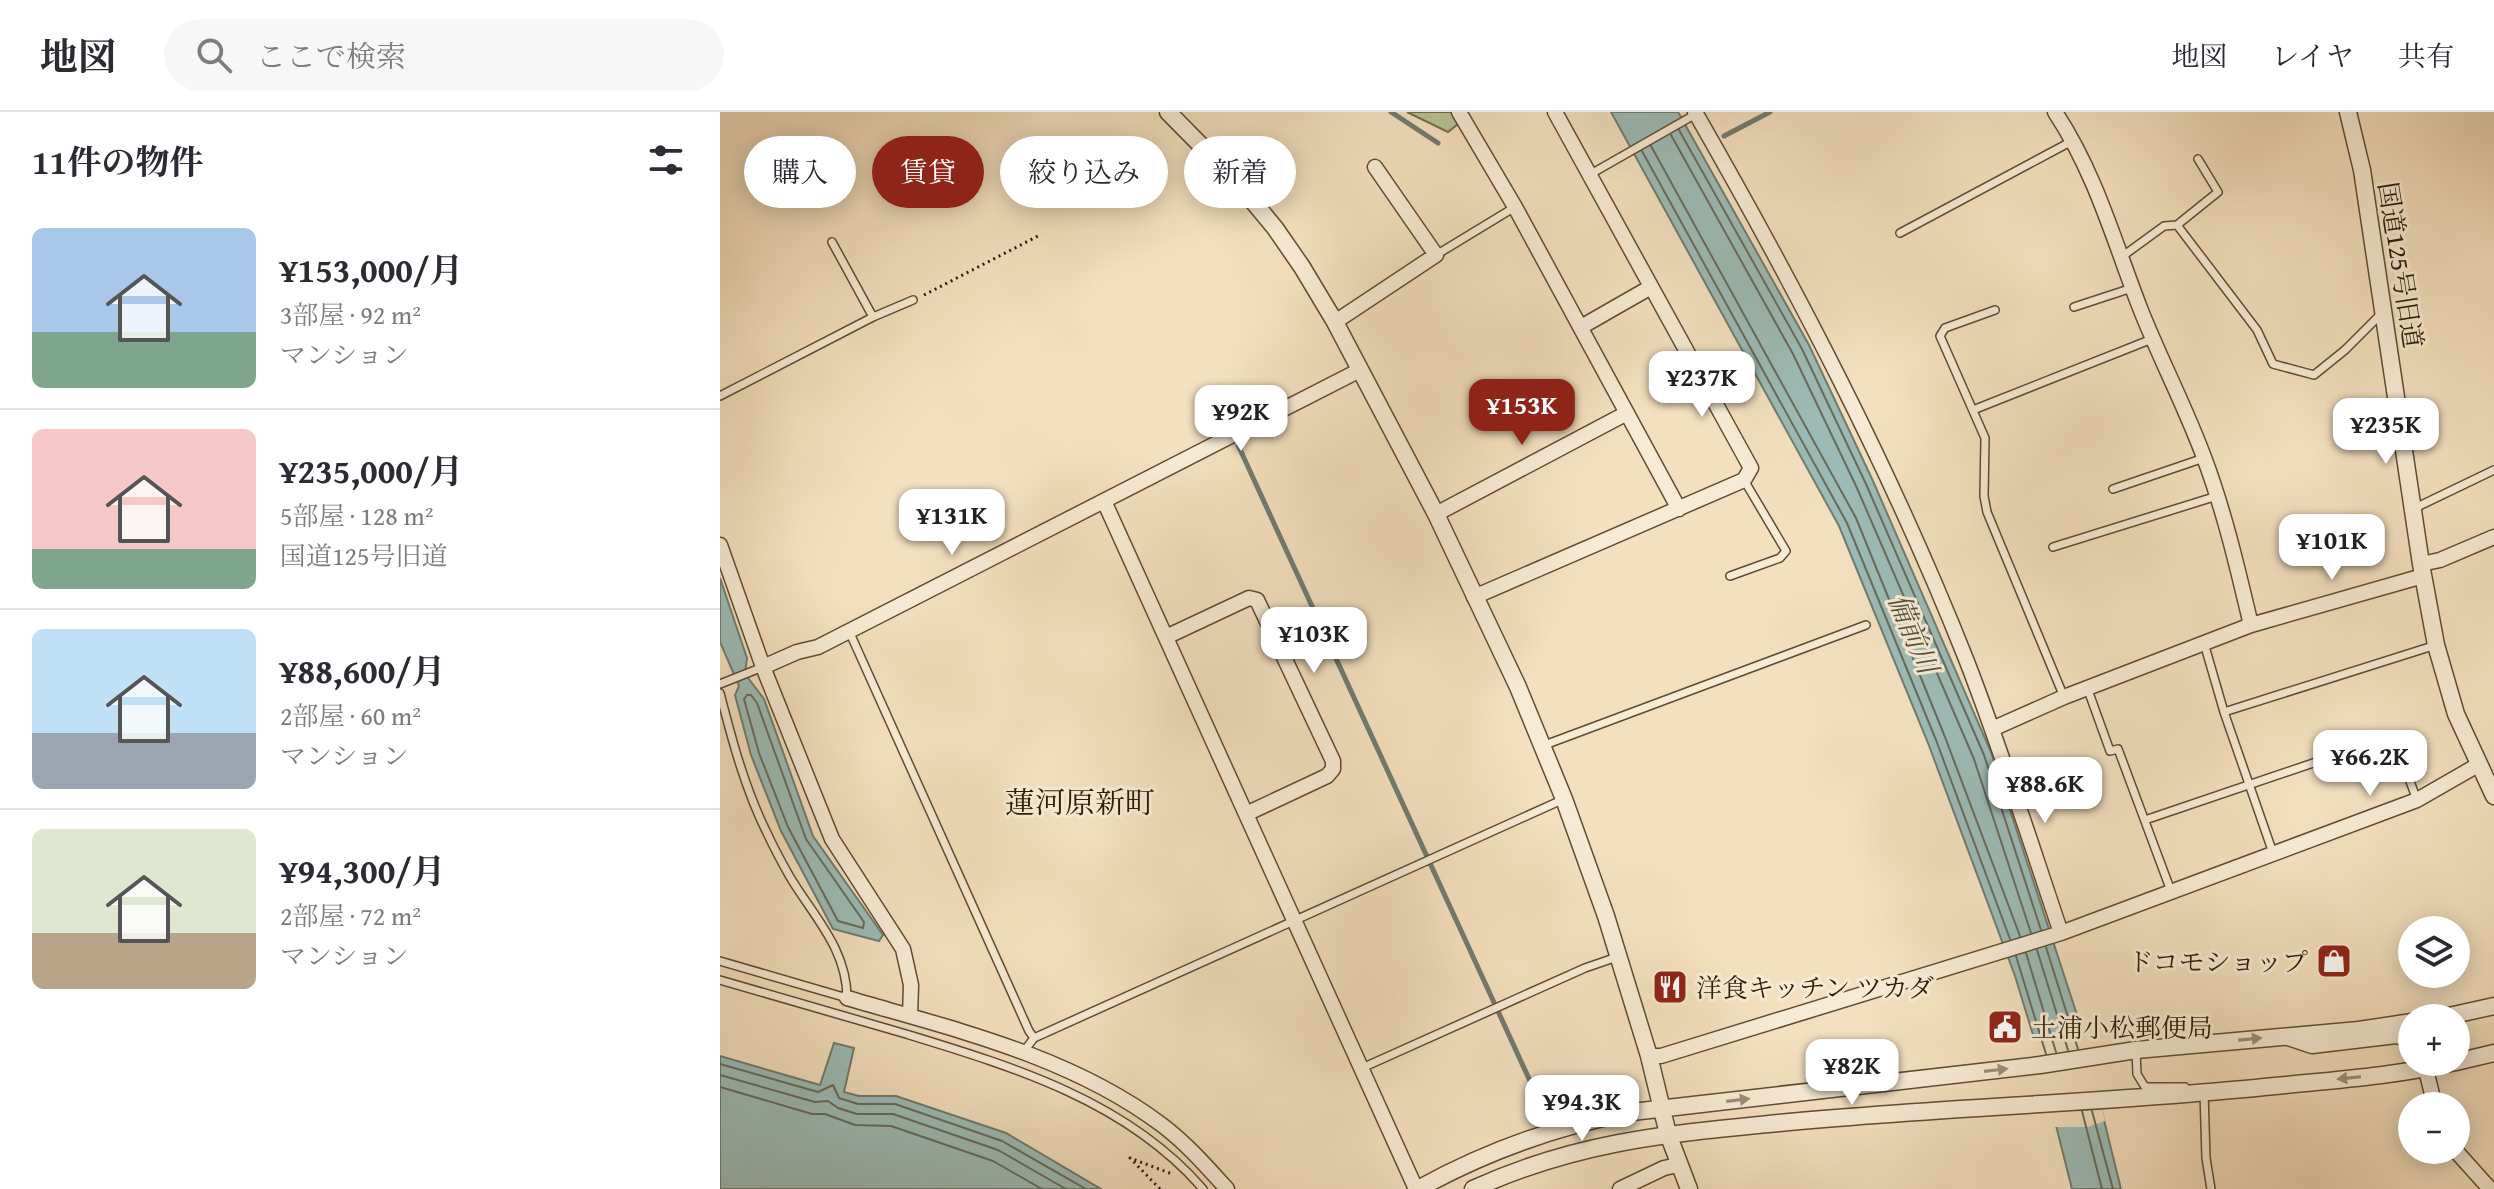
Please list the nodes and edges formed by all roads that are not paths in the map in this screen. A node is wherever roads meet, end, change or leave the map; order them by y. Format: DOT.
graph roads {
  1 [pos="1168,112"];
  2 [pos="1459,112"];
  3 [pos="1555,112"];
  4 [pos="2055,112"];
  5 [pos="2348,112"];
  6 [pos="1694,115"];
  7 [pos="2074,140"];
  8 [pos="2198,159"];
  9 [pos="1375,167"];
  10 [pos="1589,175"];
  11 [pos="1515,207"];
  12 [pos="2177,225"];
  13 [pos="1900,233"];
  14 [pos="832,242"];
  15 [pos="1436,255"];
  16 [pos="2120,258"];
  17 [pos="1651,287"];
  18 [pos="2132,288"];
  19 [pos="913,300"];
  20 [pos="2074,307"];
  21 [pos="1995,310"];
  22 [pos="2384,311"];
  23 [pos="873,317"];
  24 [pos="1335,322"];
  25 [pos="1581,327"];
  26 [pos="2152,339"];
  27 [pos="1360,370"];
  28 [pos="720,396"];
  29 [pos="1973,410"];
  30 [pos="1627,413"];
  31 [pos="2204,458"];
  32 [pos="2494,470"];
  33 [pos="1744,480"];
  34 [pos="2113,489"];
  35 [pos="2217,496"];
  36 [pos="1104,501"];
  37 [pos="1679,509"];
  38 [pos="2413,509"];
  39 [pos="1436,514"];
  40 [pos="2494,537"];
  41 [pos="720,545"];
  42 [pos="2053,547"];
  43 [pos="2422,570"];
  44 [pos="1730,576"];
  45 [pos="1474,597"];
  46 [pos="1866,625"];
  47 [pos="2251,625"];
  48 [pos="849,631"];
  49 [pos="1166,637"];
  50 [pos="2204,643"];
  51 [pos="2436,645"];
  52 [pos="759,668"];
  53 [pos="720,684"];
  54 [pos="2088,690"];
  55 [pos="720,693"];
  56 [pos="2064,697"];
  57 [pos="2224,712"];
  58 [pos="1992,729"];
  59 [pos="1542,746"];
  60 [pos="2478,765"];
  61 [pos="2251,784"];
  62 [pos="2494,796"];
  63 [pos="1564,799"];
  64 [pos="2417,800"];
  65 [pos="1246,814"];
  66 [pos="2145,820"];
  67 [pos="2274,855"];
  68 [pos="2172,893"];
  69 [pos="1296,920"];
  70 [pos="2058,934"];
  71 [pos="1619,957"];
  72 [pos="720,961"];
  73 [pos="720,980"];
  74 [pos="847,998"];
  75 [pos="2494,1006"];
  76 [pos="2470,1011"];
  77 [pos="910,1016"];
  78 [pos="2398,1024"];
  79 [pos="2281,1036"];
  80 [pos="2398,1036"];
  81 [pos="1034,1038"];
  82 [pos="2136,1050"];
  83 [pos="1024,1051"];
  84 [pos="2494,1053"];
  85 [pos="1649,1056"];
  86 [pos="2470,1059"];
  87 [pos="1362,1068"];
  88 [pos="2398,1068"];
  89 [pos="2205,1093"];
  90 [pos="1660,1108"];
  91 [pos="1668,1134"];
  92 [pos="2469,1164"];
  93 [pos="1678,1165"];
  94 [pos="2490,1185"];
  95 [pos="1203,1189"];
  96 [pos="1227,1189"];
  97 [pos="1417,1189"];
  98 [pos="1473,1189"];
  99 [pos="1620,1189"];
  100 [pos="1689,1189"];
  101 [pos="2211,1189"];
  1 -- 24 [label="street"];
  2 -- 11 [label="street"];
  3 -- 10 [label="street"];
  4 -- 7 [label="street"];
  5 -- 22 [label="street, 国道125号旧道"];
  6 -- 10 [label="lane"];
  6 -- 58 [label="street"];
  7 -- 13 [label="lane"];
  7 -- 16 [label="street"];
  8 -- 12 [label="lane"];
  9 -- 15 [label="street"];
  10 -- 17 [label="street"];
  11 -- 15 [label="lane"];
  11 -- 25 [label="street"];
  12 -- 16 [label="lane"];
  12 -- 22 [label="lane"];
  14 -- 23 [label="lane"];
  15 -- 24 [label="street"];
  16 -- 18 [label="street"];
  17 -- 25 [label="street"];
  17 -- 33 [label="street"];
  18 -- 20 [label="lane"];
  18 -- 26 [label="street"];
  19 -- 23 [label="lane"];
  21 -- 29 [label="lane"];
  22 -- 38 [label="street, 国道125号旧道"];
  23 -- 28 [label="lane"];
  24 -- 27 [label="street"];
  25 -- 30 [label="street"];
  26 -- 29 [label="lane"];
  26 -- 31 [label="street"];
  27 -- 36 [label="street"];
  27 -- 39 [label="street"];
  29 -- 56 [label="lane"];
  30 -- 37 [label="street"];
  30 -- 39 [label="street"];
  31 -- 34 [label="lane"];
  31 -- 35 [label="street"];
  32 -- 38 [label="lane"];
  33 -- 37 [label="street"];
  33 -- 44 [label="lane"];
  35 -- 42 [label="lane"];
  35 -- 47 [label="street"];
  36 -- 48 [label="street"];
  36 -- 49 [label="street"];
  37 -- 45 [label="street"];
  38 -- 43 [label="street, 国道125号旧道"];
  39 -- 45 [label="street"];
  40 -- 43 [label="street"];
  41 -- 52 [label="street"];
  43 -- 47 [label="street"];
  43 -- 51 [label="street, 国道125号旧道"];
  45 -- 59 [label="street"];
  46 -- 59 [label="lane"];
  47 -- 50 [label="street"];
  48 -- 52 [label="street"];
  48 -- 81 [label="lane"];
  49 -- 65 [label="street"];
  49 -- 65 [label="street"];
  50 -- 54 [label="street"];
  50 -- 57 [label="lane"];
  51 -- 57 [label="lane"];
  51 -- 60 [label="street, 国道125号旧道"];
  52 -- 53 [label="lane"];
  52 -- 77 [label="street"];
  54 -- 56 [label="street"];
  54 -- 66 [label="lane"];
  55 -- 74 [label="lane"];
  56 -- 58 [label="street"];
  57 -- 61 [label="lane"];
  58 -- 70 [label="street"];
  59 -- 63 [label="street"];
  60 -- 62 [label="street, 国道125号旧道"];
  60 -- 64 [label="street"];
  61 -- 64 [label="lane"];
  61 -- 66 [label="lane"];
  61 -- 67 [label="lane"];
  63 -- 69 [label="lane"];
  63 -- 71 [label="street"];
  64 -- 67 [label="street"];
  65 -- 69 [label="street"];
  66 -- 68 [label="lane"];
  67 -- 68 [label="street"];
  68 -- 70 [label="street"];
  69 -- 81 [label="lane"];
  69 -- 87 [label="street"];
  70 -- 85 [label="street"];
  71 -- 85 [label="street"];
  71 -- 87 [label="lane"];
  72 -- 74 [label="lane"];
  73 -- 95 [label="lane"];
  74 -- 77 [label="street"];
  75 -- 76 [label="street"];
  77 -- 83 [label="street"];
  78 -- 79 [label="street"];
  79 -- 80 [label="street"];
  82 -- 79 [label="street, one-way"];
  81 -- 83 [label="lane"];
  82 -- 89 [label="lane"];
  90 -- 82 [label="street, one-way"];
  83 -- 96 [label="street"];
  84 -- 86 [label="street"];
  85 -- 90 [label="street"];
  87 -- 97 [label="street"];
  88 -- 89 [label="street, one-way"];
  89 -- 91 [label="street"];
  89 -- 101 [label="lane"];
  90 -- 91 [label="street"];
  90 -- 97 [label="street"];
  91 -- 93 [label="street"];
  91 -- 98 [label="street"];
  92 -- 94 [label="street"];
  93 -- 99 [label="street"];
  93 -- 100 [label="street"];
}
